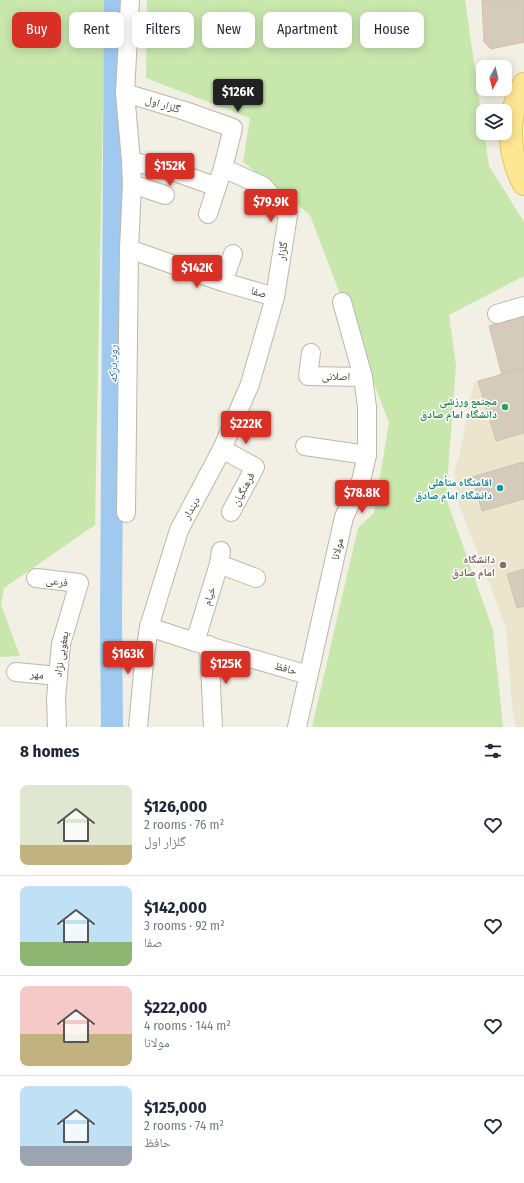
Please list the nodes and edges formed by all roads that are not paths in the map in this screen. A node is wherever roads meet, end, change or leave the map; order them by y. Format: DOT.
graph roads {
  1 [pos="130,0"];
  2 [pos="524,84"];
  3 [pos="125,93"];
  4 [pos="131,161"];
  5 [pos="223,168"];
  6 [pos="132,184"];
  7 [pos="524,184"];
  8 [pos="216,188"];
  9 [pos="165,195"];
  10 [pos="208,214"];
  11 [pos="129,249"];
  12 [pos="233,254"];
  13 [pos="223,282"];
  14 [pos="275,297"];
  15 [pos="342,302"];
  16 [pos="524,306"];
  17 [pos="497,314"];
  18 [pos="311,353"];
  19 [pos="363,377"];
  20 [pos="305,446"];
  21 [pos="222,449"];
  22 [pos="367,455"];
  23 [pos="231,512"];
  24 [pos="126,513"];
  25 [pos="36,578"];
  26 [pos="256,578"];
  27 [pos="79,583"];
  28 [pos="149,626"];
  29 [pos="202,644"];
  30 [pos="16,672"];
  31 [pos="308,675"];
  32 [pos="58,676"];
  33 [pos="57,727"];
  34 [pos="138,727"];
  35 [pos="214,727"];
  36 [pos="297,727"];
  1 -- 3 [label="street"];
  2 -- 7 [label="main road"];
  3 -- 4 [label="street"];
  3 -- 5 [label="street, گلزار اول"];
  4 -- 6 [label="street"];
  4 -- 8 [label="street"];
  5 -- 8 [label="street, گلزار اول"];
  5 -- 14 [label="street, گلزار"];
  6 -- 9 [label="street"];
  6 -- 11 [label="street"];
  8 -- 10 [label="street, گلزار اول"];
  11 -- 13 [label="street, صفا"];
  11 -- 24 [label="street"];
  12 -- 13 [label="street"];
  13 -- 14 [label="street, صفا"];
  14 -- 21 [label="street, دیندار"];
  15 -- 19 [label="street, مولانا"];
  16 -- 17 [label="street"];
  18 -- 19 [label="street, اصلانی"];
  19 -- 22 [label="street, مولانا"];
  20 -- 22 [label="street"];
  21 -- 23 [label="street, فرهنگیان"];
  21 -- 28 [label="street, دیندار"];
  22 -- 31 [label="street, مولانا"];
  25 -- 27 [label="street, فرعی"];
  26 -- 29 [label="street, خیام"];
  27 -- 32 [label="street, یعغوبی نژاد"];
  28 -- 29 [label="street, حافظ"];
  28 -- 34 [label="street, دیندار"];
  29 -- 31 [label="street, حافظ"];
  29 -- 35 [label="street"];
  30 -- 32 [label="street, مهر"];
  31 -- 36 [label="street, مولانا"];
  32 -- 33 [label="street, یعغوبی نژاد"];
}
